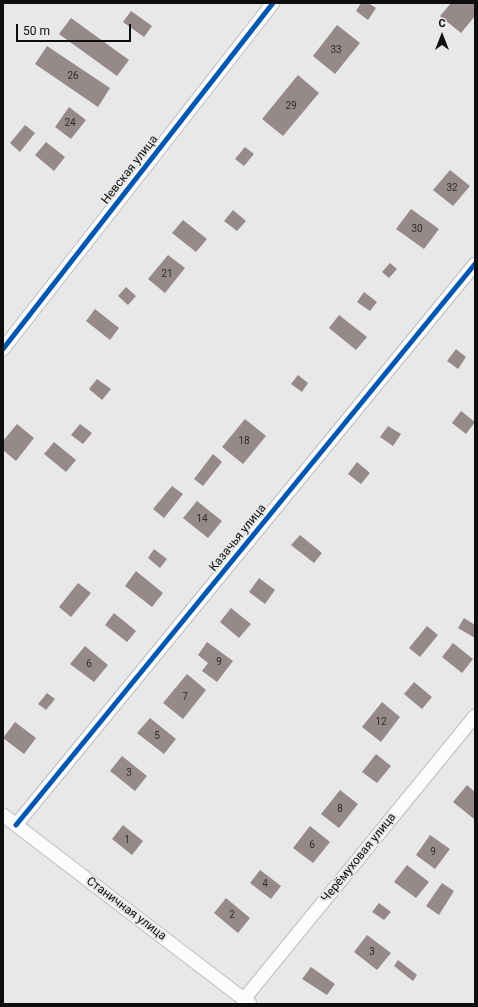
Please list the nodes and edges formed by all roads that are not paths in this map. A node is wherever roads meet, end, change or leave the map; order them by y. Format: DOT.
graph roads {
  1 [pos="273,3"];
  2 [pos="475,264"];
  3 [pos="3,349"];
  4 [pos="475,716"];
  5 [pos="3,815"];
  6 [pos="16,825"];
  7 [pos="247,1002"];
  1 -- 3 [label="street, Невская улица"];
  2 -- 6 [label="street, Казачья улица"];
  4 -- 7 [label="street, Черёмуховая улица"];
  5 -- 6 [label="street, Станичная улица"];
  6 -- 7 [label="street, Станичная улица"];
}
